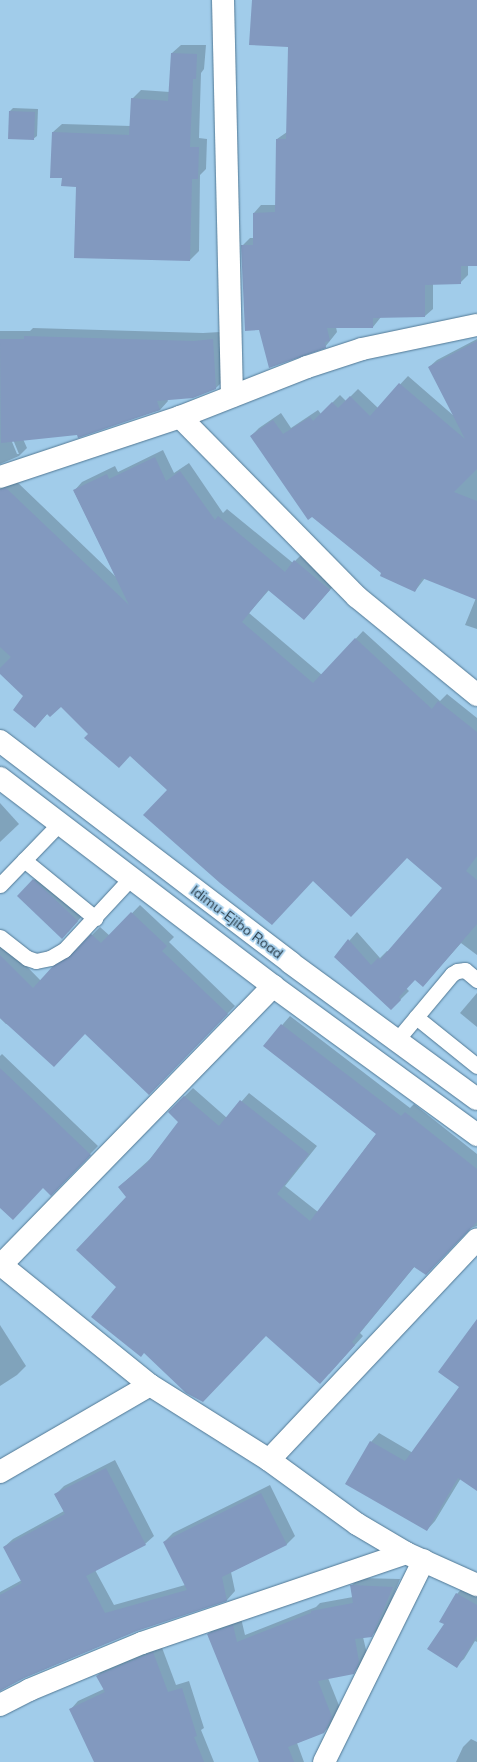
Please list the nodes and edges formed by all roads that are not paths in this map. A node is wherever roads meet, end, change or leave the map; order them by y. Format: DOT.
graph roads {
  1 [pos="223,0"];
  2 [pos="477,325"];
  3 [pos="232,396"];
  4 [pos="180,417"];
  5 [pos="0,477"];
  6 [pos="477,695"];
  7 [pos="0,740"];
  8 [pos="0,778"];
  9 [pos="59,824"];
  10 [pos="24,860"];
  11 [pos="130,879"];
  12 [pos="0,885"];
  13 [pos="95,918"];
  14 [pos="0,937"];
  15 [pos="477,980"];
  16 [pos="273,986"];
  17 [pos="416,1017"];
  18 [pos="396,1041"];
  19 [pos="477,1066"];
  20 [pos="477,1099"];
  21 [pos="477,1135"];
  22 [pos="477,1239"];
  23 [pos="1,1264"];
  24 [pos="150,1385"];
  25 [pos="269,1460"];
  26 [pos="0,1472"];
  27 [pos="415,1556"];
  28 [pos="477,1585"];
  29 [pos="0,1705"];
  30 [pos="324,1762"];
  1 -- 3 [label="street"];
  2 -- 3 [label="street"];
  3 -- 4 [label="street"];
  4 -- 5 [label="street"];
  4 -- 6 [label="street"];
  7 -- 18 [label="street, Idimu-Ejibo Road"];
  8 -- 9 [label="street"];
  9 -- 10 [label="lane"];
  9 -- 11 [label="street"];
  10 -- 12 [label="lane"];
  10 -- 13 [label="lane"];
  11 -- 13 [label="lane"];
  11 -- 16 [label="street"];
  13 -- 14 [label="lane"];
  15 -- 17 [label="lane"];
  16 -- 21 [label="street"];
  16 -- 23 [label="street"];
  17 -- 18 [label="lane"];
  17 -- 19 [label="lane"];
  18 -- 20 [label="street, Idimu-Ejibo Road"];
  22 -- 25 [label="street"];
  23 -- 24 [label="street"];
  24 -- 25 [label="street"];
  24 -- 26 [label="street"];
  25 -- 27 [label="street"];
  27 -- 28 [label="street"];
  27 -- 29 [label="street"];
  27 -- 30 [label="street"];
}
